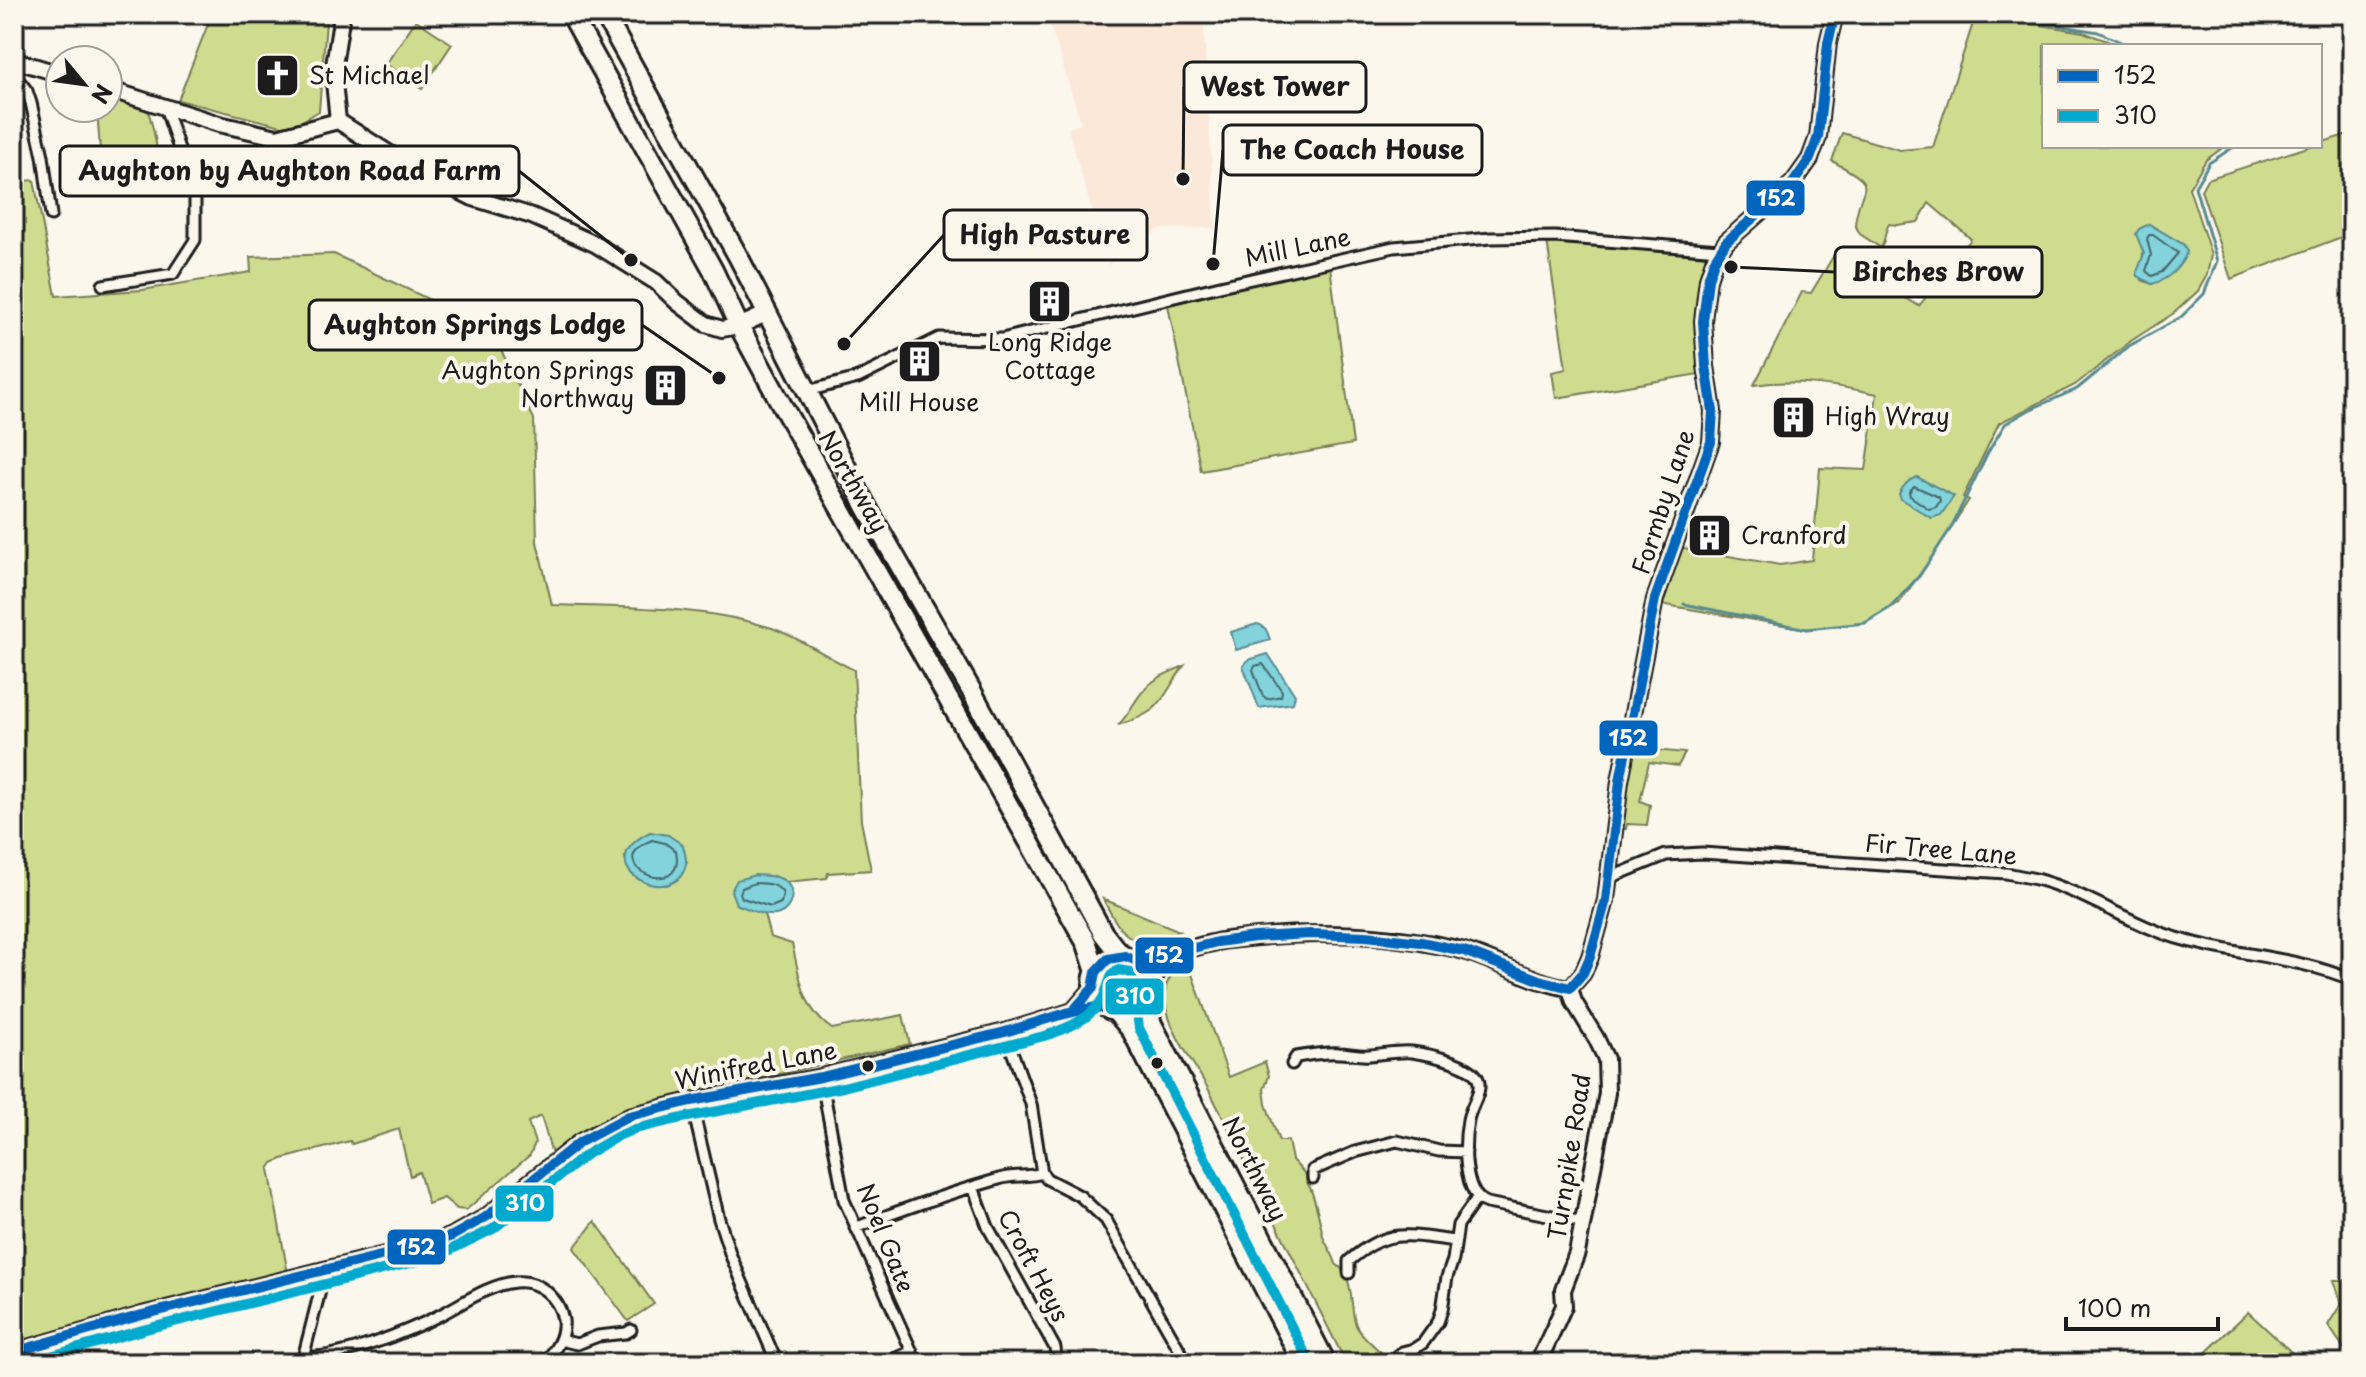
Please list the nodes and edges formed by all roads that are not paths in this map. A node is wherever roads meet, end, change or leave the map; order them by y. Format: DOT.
graph roads {
  1 [pos="342,14"];
  2 [pos="571,14"];
  3 [pos="604,14"];
  4 [pos="1835,14"];
  5 [pos="14,60"];
  6 [pos="44,69"];
  7 [pos="14,81"];
  8 [pos="124,94"];
  9 [pos="165,107"];
  10 [pos="338,121"];
  11 [pos="51,215"];
  12 [pos="1719,250"];
  13 [pos="103,285"];
  14 [pos="768,313"];
  15 [pos="739,326"];
  16 [pos="809,396"];
  17 [pos="784,409"];
  18 [pos="1609,878"];
  19 [pos="1168,956"];
  20 [pos="1132,959"];
  21 [pos="1094,980"];
  22 [pos="2352,980"];
  23 [pos="1570,988"];
  24 [pos="1148,990"];
  25 [pos="1110,1009"];
  26 [pos="1073,1011"];
  27 [pos="1005,1032"];
  28 [pos="1289,1049"];
  29 [pos="821,1077"];
  30 [pos="691,1101"];
  31 [pos="1466,1152"];
  32 [pos="1310,1171"];
  33 [pos="1042,1173"];
  34 [pos="973,1187"];
  35 [pos="1477,1198"];
  36 [pos="1583,1222"];
  37 [pos="855,1228"];
  38 [pos="1455,1241"];
  39 [pos="319,1272"];
  40 [pos="1349,1273"];
  41 [pos="631,1330"];
  42 [pos="560,1340"];
  43 [pos="912,1351"];
  44 [pos="14,1352"];
  45 [pos="302,1360"];
  46 [pos="1393,1360"];
  47 [pos="544,1363"];
  48 [pos="777,1363"];
  49 [pos="885,1363"];
  50 [pos="917,1363"];
  51 [pos="1054,1363"];
  52 [pos="1187,1363"];
  53 [pos="1303,1363"];
  54 [pos="1326,1363"];
  55 [pos="1538,1363"];
  1 -- 10 [label="street"];
  2 -- 15 [label="highway, Northway"];
  3 -- 14 [label="highway, Northway"];
  4 -- 12 [label="street, Formby Lane"];
  5 -- 6 [label="street"];
  7 -- 11 [label="street"];
  8 -- 9 [label="street"];
  9 -- 10 [label="street"];
  9 -- 13 [label="street"];
  10 -- 15 [label="street"];
  12 -- 16 [label="street, Mill Lane"];
  12 -- 18 [label="street, Formby Lane"];
  14 -- 15 [label="street"];
  14 -- 16 [label="highway, Northway"];
  15 -- 17 [label="highway, Northway"];
  16 -- 17 [label="highway"];
  16 -- 20 [label="highway, Northway"];
  17 -- 21 [label="highway, Northway"];
  18 -- 22 [label="street, Fir Tree Lane"];
  18 -- 23 [label="street, Formby Lane"];
  19 -- 20 [label="street"];
  19 -- 23 [label="street"];
  19 -- 24 [label="street"];
  20 -- 21 [label="highway"];
  20 -- 24 [label="highway"];
  21 -- 25 [label="highway"];
  21 -- 26 [label="street"];
  23 -- 36 [label="street, Turnpike Road"];
  24 -- 25 [label="highway"];
  24 -- 54 [label="highway, Northway"];
  25 -- 26 [label="street, Winifred Lane"];
  25 -- 53 [label="highway, Northway"];
  26 -- 27 [label="street, Winifred Lane"];
  27 -- 29 [label="street, Winifred Lane"];
  27 -- 33 [label="street"];
  28 -- 31 [label="street"];
  29 -- 30 [label="street, Winifred Lane"];
  29 -- 37 [label="street, Noel Gate"];
  30 -- 39 [label="street, Winifred Lane"];
  30 -- 48 [label="street"];
  31 -- 32 [label="street"];
  31 -- 35 [label="street"];
  33 -- 34 [label="street"];
  33 -- 52 [label="street"];
  34 -- 37 [label="street"];
  34 -- 51 [label="street, Croft Heys"];
  35 -- 36 [label="street"];
  35 -- 38 [label="street"];
  36 -- 55 [label="street, Turnpike Road"];
  37 -- 43 [label="street, Noel Gate"];
  38 -- 40 [label="street"];
  38 -- 46 [label="street"];
  39 -- 44 [label="street, Winifred Lane"];
  39 -- 45 [label="street"];
  41 -- 42 [label="street"];
  42 -- 45 [label="street"];
  42 -- 47 [label="street"];
  43 -- 49 [label="street"];
  43 -- 50 [label="street, Noel Gate"];
}
